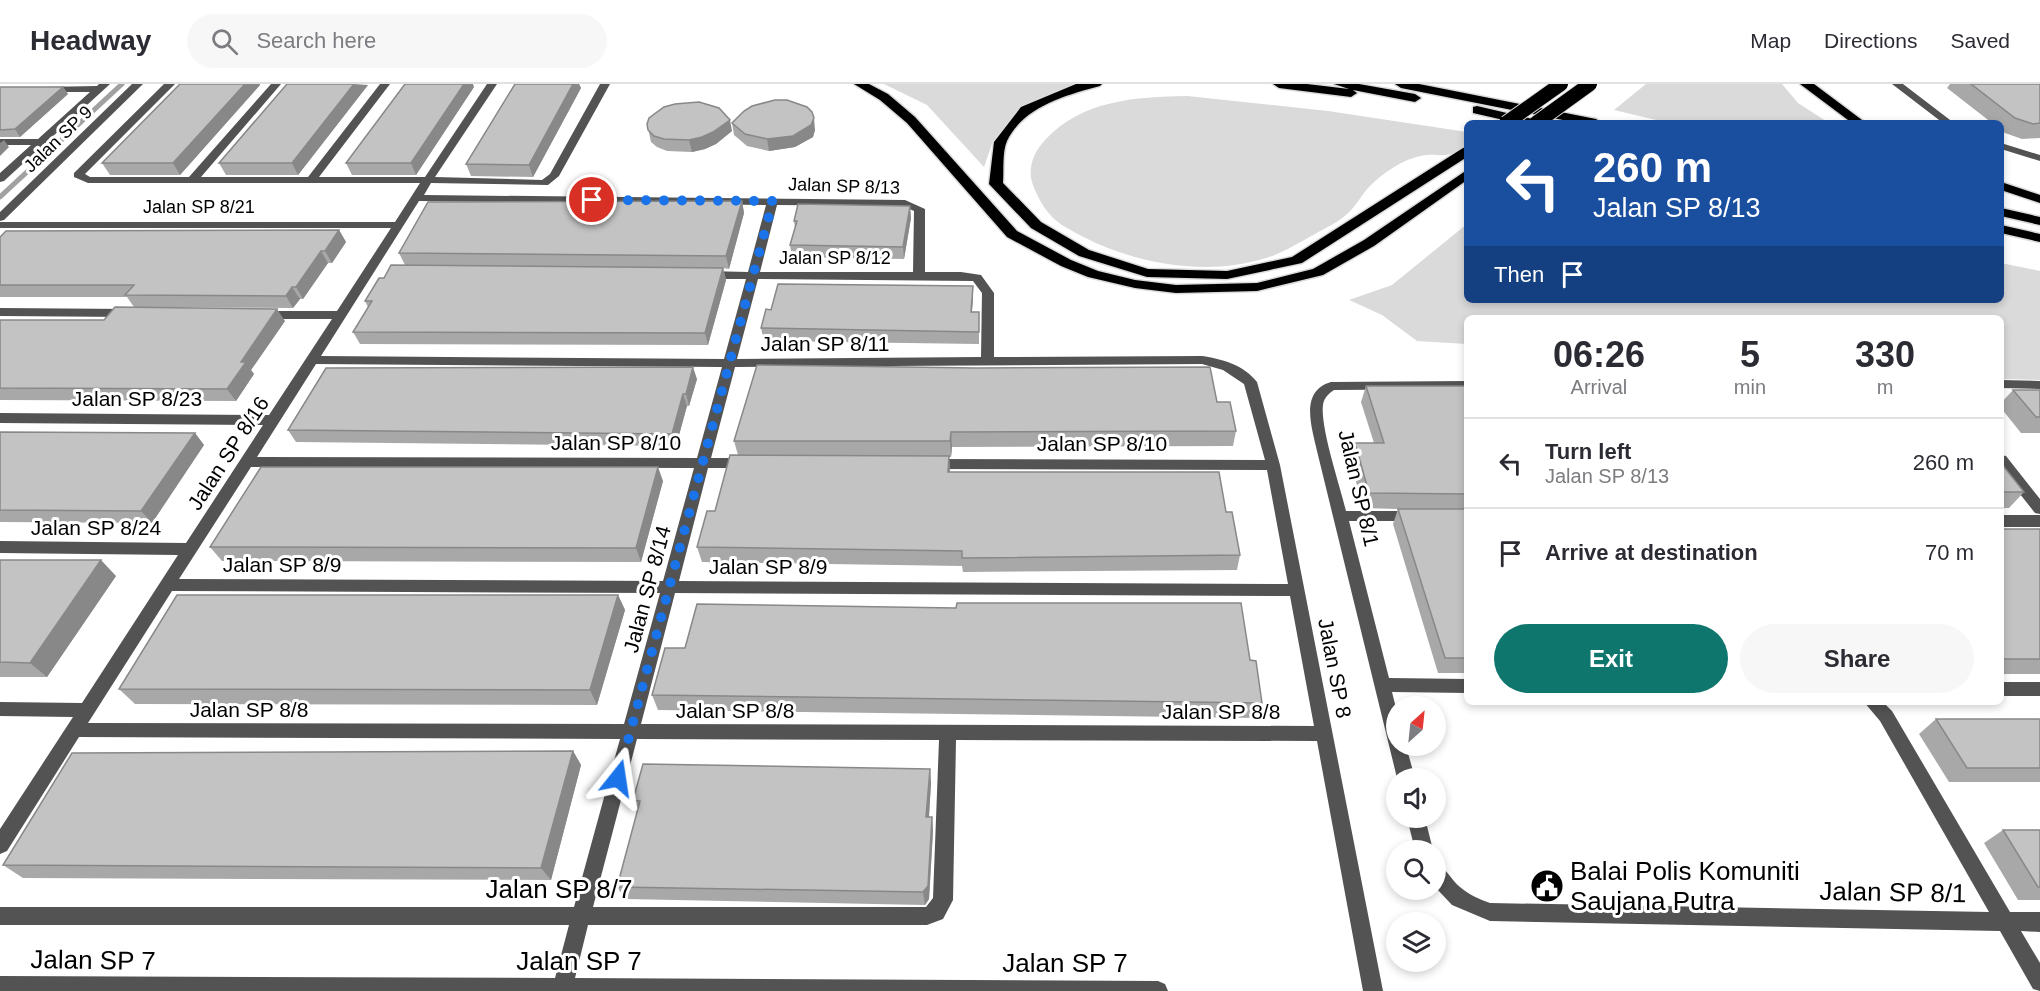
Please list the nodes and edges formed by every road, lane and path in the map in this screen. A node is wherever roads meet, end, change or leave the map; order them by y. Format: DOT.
graph roads {
  1 [pos="138,84"];
  2 [pos="170,84"];
  3 [pos="276,84"];
  4 [pos="385,84"];
  5 [pos="492,84"];
  6 [pos="605,84"];
  7 [pos="860,84"];
  8 [pos="1096,84"];
  9 [pos="1279,84"];
  10 [pos="1340,84"];
  11 [pos="1401,84"];
  12 [pos="1561,84"];
  13 [pos="1590,84"];
  14 [pos="1806,84"];
  15 [pos="1897,84"];
  16 [pos="102,87"];
  17 [pos="33,89"];
  18 [pos="1454,105"];
  19 [pos="1510,120"];
  20 [pos="1522,120"];
  21 [pos="1539,120"];
  22 [pos="1581,120"];
  23 [pos="1856,120"];
  24 [pos="1945,120"];
  25 [pos="0,142"];
  26 [pos="41,142"];
  27 [pos="2004,147"];
  28 [pos="2040,150"];
  29 [pos="2018,151"];
  30 [pos="1464,153"];
  31 [pos="2040,158"];
  32 [pos="1464,176"];
  33 [pos="0,178"];
  34 [pos="194,178"];
  35 [pos="312,179"];
  36 [pos="428,180"];
  37 [pos="2004,187"];
  38 [pos="416,198"];
  39 [pos="2040,199"];
  40 [pos="773,201"];
  41 [pos="2004,213"];
  42 [pos="0,218"];
  43 [pos="2040,221"];
  44 [pos="0,225"];
  45 [pos="399,225"];
  46 [pos="2004,230"];
  47 [pos="2040,238"];
  48 [pos="696,275"];
  49 [pos="752,276"];
  50 [pos="919,276"];
  51 [pos="0,312"];
  52 [pos="141,314"];
  53 [pos="247,314"];
  54 [pos="341,315"];
  55 [pos="312,360"];
  56 [pos="987,362"];
  57 [pos="729,363"];
  58 [pos="1228,366"];
  59 [pos="2004,384"];
  60 [pos="1464,385"];
  61 [pos="2040,385"];
  62 [pos="0,418"];
  63 [pos="273,420"];
  64 [pos="247,462"];
  65 [pos="702,463"];
  66 [pos="759,464"];
  67 [pos="921,464"];
  68 [pos="2004,464"];
  69 [pos="1274,465"];
  70 [pos="2040,509"];
  71 [pos="1341,516"];
  72 [pos="1432,517"];
  73 [pos="2004,521"];
  74 [pos="2040,521"];
  75 [pos="0,547"];
  76 [pos="191,549"];
  77 [pos="168,585"];
  78 [pos="669,587"];
  79 [pos="1297,590"];
  80 [pos="1383,685"];
  81 [pos="1464,686"];
  82 [pos="2004,689"];
  83 [pos="2040,689"];
  84 [pos="1386,698"];
  85 [pos="1875,705"];
  86 [pos="0,709"];
  87 [pos="87,710"];
  88 [pos="74,730"];
  89 [pos="630,733"];
  90 [pos="948,733"];
  91 [pos="1324,734"];
  92 [pos="0,845"];
  93 [pos="1446,888"];
  94 [pos="0,916"];
  95 [pos="581,916"];
  96 [pos="2004,921"];
  97 [pos="2040,922"];
  98 [pos="2040,982"];
  99 [pos="0,986"];
  100 [pos="562,988"];
  101 [pos="77,989"];
  102 [pos="839,990"];
  103 [pos="1158,991"];
  104 [pos="1373,991"];
  1 -- 42 [label="street, Jalan SP 9"];
  2 -- 34 [label="street"];
  3 -- 34 [label="street"];
  4 -- 35 [label="street"];
  5 -- 36 [label="street, Jalan SP 8/16"];
  6 -- 36 [label="street"];
  7 -- 32 [label="highway"];
  8 -- 30 [label="highway"];
  9 -- 18 [label="highway"];
  10 -- 18 [label="highway"];
  11 -- 22 [label="highway"];
  12 -- 19 [label="highway, bridge"];
  13 -- 21 [label="highway, bridge"];
  14 -- 23 [label="highway"];
  15 -- 24 [label="street"];
  16 -- 17 [label="street"];
  16 -- 26 [label="street"];
  18 -- 20 [label="highway"];
  25 -- 26 [label="street"];
  26 -- 33 [label="street"];
  27 -- 29 [label="street"];
  28 -- 29 [label="street"];
  29 -- 31 [label="street"];
  34 -- 35 [label="street"];
  35 -- 36 [label="street"];
  36 -- 38 [label="street, Jalan SP 8/16"];
  37 -- 39 [label="highway"];
  38 -- 40 [label="street, Jalan SP 8/13"];
  38 -- 45 [label="street, Jalan SP 8/16"];
  40 -- 49 [label="street, Jalan SP 8/14"];
  40 -- 50 [label="street, Jalan SP 8/13"];
  41 -- 43 [label="highway"];
  44 -- 45 [label="street, Jalan SP 8/21"];
  45 -- 54 [label="street, Jalan SP 8/16"];
  46 -- 47 [label="highway"];
  48 -- 49 [label="street, Jalan SP 8/12"];
  49 -- 50 [label="street, Jalan SP 8/12"];
  49 -- 57 [label="street, Jalan SP 8/14"];
  50 -- 56 [label="street, Jalan SP 8/12"];
  51 -- 52 [label="street"];
  53 -- 54 [label="street"];
  54 -- 55 [label="street, Jalan SP 8/16"];
  55 -- 57 [label="street, Jalan SP 8/11"];
  55 -- 63 [label="street, Jalan SP 8/16"];
  56 -- 57 [label="street, Jalan SP 8/11"];
  56 -- 58 [label="street, Jalan SP 8/11"];
  57 -- 65 [label="street, Jalan SP 8/14"];
  58 -- 69 [label="street, Jalan SP 8"];
  59 -- 61 [label="street"];
  60 -- 71 [label="street, Jalan SP 8/1"];
  62 -- 63 [label="street, Jalan SP 8/23"];
  63 -- 64 [label="street, Jalan SP 8/16"];
  64 -- 65 [label="street, Jalan SP 8/10"];
  64 -- 76 [label="street, Jalan SP 8/16"];
  65 -- 66 [label="street, Jalan SP 8/10"];
  65 -- 78 [label="street, Jalan SP 8/14"];
  67 -- 69 [label="street, Jalan SP 8/10"];
  68 -- 70 [label="street"];
  69 -- 79 [label="street, Jalan SP 8"];
  71 -- 72 [label="street"];
  71 -- 80 [label="street, Jalan SP 8/1"];
  73 -- 74 [label="street"];
  75 -- 76 [label="street, Jalan SP 8/24"];
  76 -- 77 [label="street, Jalan SP 8/16"];
  77 -- 78 [label="street, Jalan SP 8/9"];
  77 -- 87 [label="street, Jalan SP 8/16"];
  78 -- 79 [label="street, Jalan SP 8/9"];
  78 -- 89 [label="street, Jalan SP 8/14"];
  79 -- 91 [label="street, Jalan SP 8"];
  80 -- 81 [label="street"];
  80 -- 84 [label="street, Jalan SP 8/1"];
  82 -- 83 [label="street"];
  85 -- 96 [label="street"];
  86 -- 87 [label="street"];
  87 -- 88 [label="street, Jalan SP 8/16"];
  88 -- 89 [label="street, Jalan SP 8/8"];
  88 -- 92 [label="street, Jalan SP 8/16"];
  89 -- 90 [label="street, Jalan SP 8/8"];
  89 -- 95 [label="street, Jalan SP 8/14"];
  90 -- 91 [label="street, Jalan SP 8/8"];
  90 -- 95 [label="street, Jalan SP 8/7"];
  91 -- 104 [label="street, Jalan SP 8"];
  93 -- 96 [label="street, Jalan SP 8/1"];
  94 -- 95 [label="street, Jalan SP 8/7"];
  95 -- 100 [label="street, Jalan SP 8/14"];
  96 -- 97 [label="street, Jalan SP 8/1"];
  96 -- 98 [label="street"];
  99 -- 101 [label="street, Jalan SP 7"];
  100 -- 101 [label="street, Jalan SP 7"];
  100 -- 102 [label="street, Jalan SP 7"];
  102 -- 103 [label="street, Jalan SP 7"];
}
